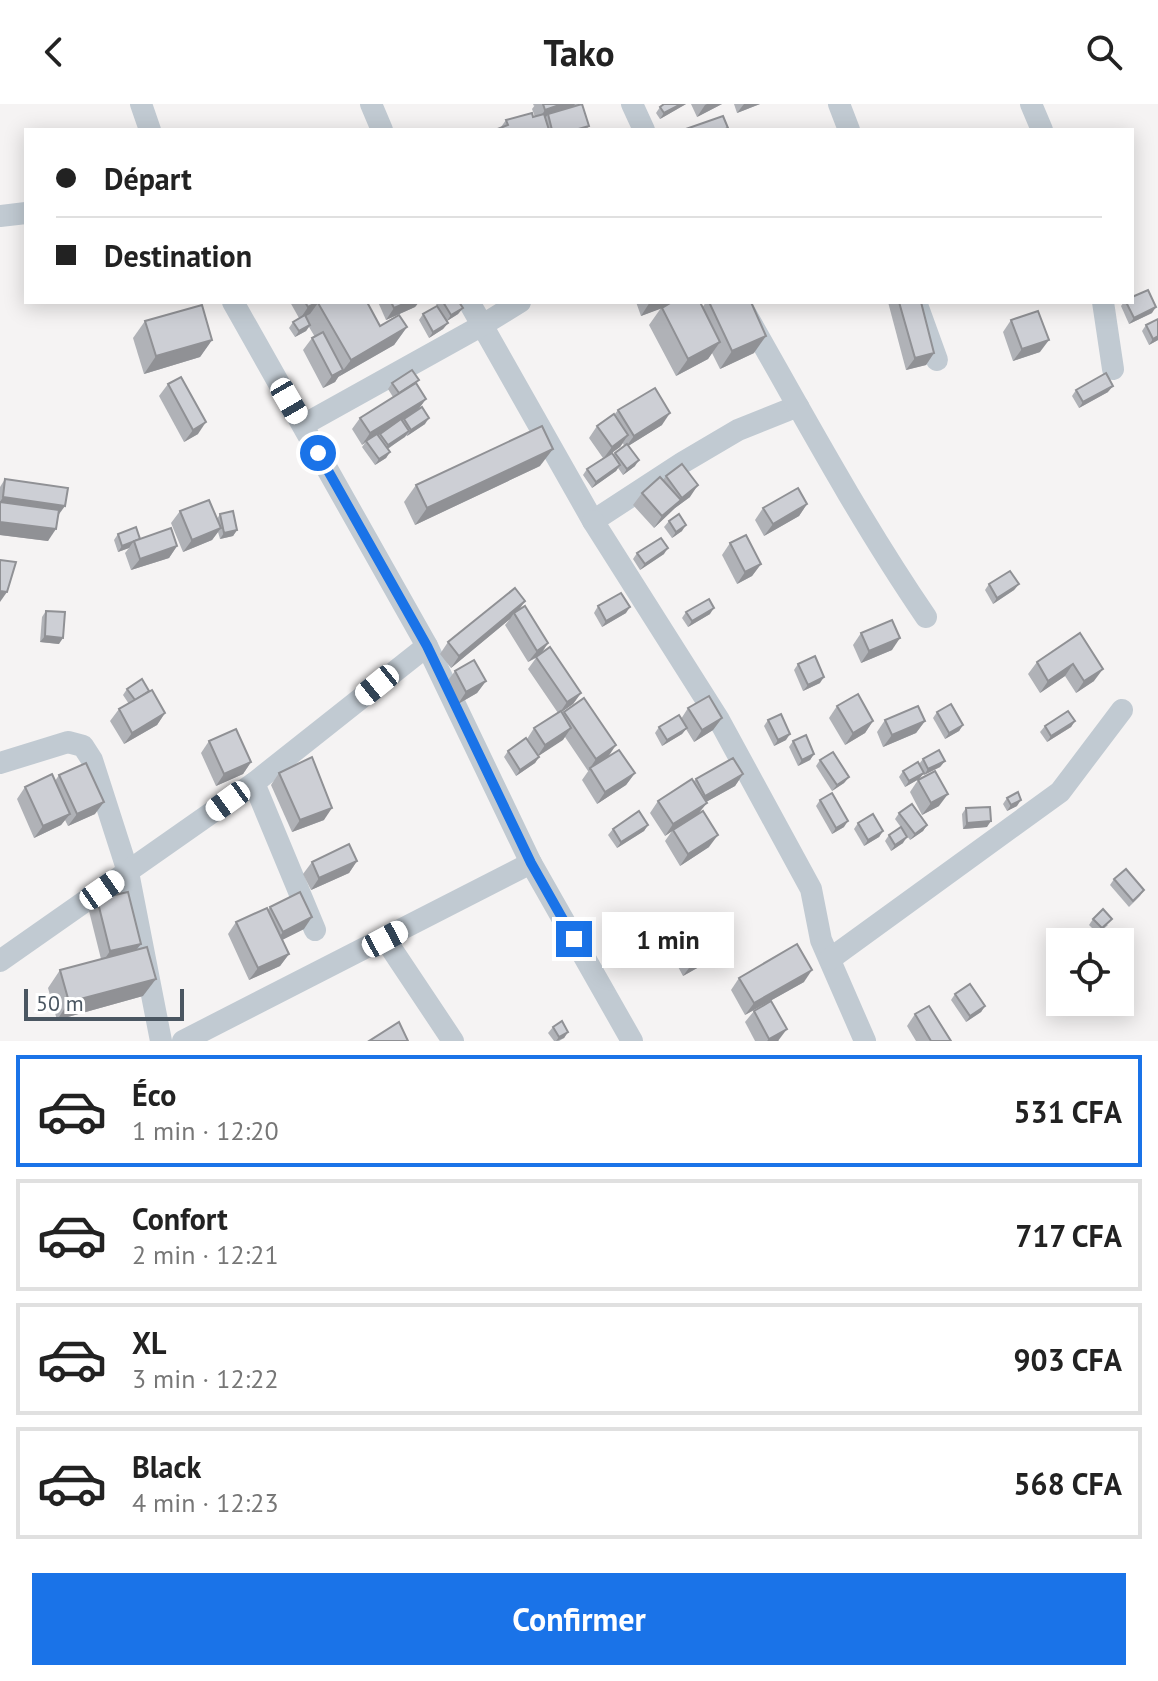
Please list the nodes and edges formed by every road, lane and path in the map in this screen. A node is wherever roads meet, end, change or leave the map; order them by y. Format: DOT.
graph roads {
  1 [pos="141,104"];
  2 [pos="371,104"];
  3 [pos="632,104"];
  4 [pos="839,104"];
  5 [pos="1031,104"];
  6 [pos="149,128"];
  7 [pos="381,128"];
  8 [pos="643,128"];
  9 [pos="848,128"];
  10 [pos="1041,128"];
  11 [pos="24,213"];
  12 [pos="0,216"];
  13 [pos="234,304"];
  14 [pos="470,304"];
  15 [pos="517,304"];
  16 [pos="740,304"];
  17 [pos="917,304"];
  18 [pos="1103,304"];
  19 [pos="481,326"];
  20 [pos="937,360"];
  21 [pos="1113,369"];
  22 [pos="798,406"];
  23 [pos="303,425"];
  24 [pos="593,521"];
  25 [pos="926,617"];
  26 [pos="427,646"];
  27 [pos="1122,710"];
  28 [pos="0,763"];
  29 [pos="254,783"];
  30 [pos="531,863"];
  31 [pos="128,872"];
  32 [pos="315,930"];
  33 [pos="385,939"];
  34 [pos="830,959"];
  35 [pos="0,961"];
  36 [pos="161,1041"];
  37 [pos="183,1041"];
  38 [pos="453,1041"];
  39 [pos="632,1041"];
  40 [pos="865,1041"];
  1 -- 6 [label="street"];
  2 -- 7 [label="street"];
  3 -- 8 [label="street"];
  4 -- 9 [label="street"];
  5 -- 10 [label="street"];
  11 -- 12 [label="street"];
  13 -- 23 [label="street"];
  14 -- 19 [label="street"];
  15 -- 19 [label="street"];
  16 -- 22 [label="street"];
  17 -- 20 [label="street"];
  18 -- 21 [label="street"];
  19 -- 23 [label="street"];
  19 -- 24 [label="street"];
  22 -- 24 [label="street"];
  22 -- 25 [label="street"];
  23 -- 26 [label="street"];
  24 -- 34 [label="street"];
  26 -- 29 [label="street"];
  26 -- 30 [label="street"];
  27 -- 34 [label="street"];
  28 -- 31 [label="street"];
  29 -- 31 [label="street"];
  29 -- 32 [label="street"];
  30 -- 33 [label="street"];
  30 -- 39 [label="street"];
  31 -- 35 [label="street"];
  31 -- 36 [label="street"];
  33 -- 37 [label="street"];
  33 -- 38 [label="street"];
  34 -- 40 [label="street"];
}
